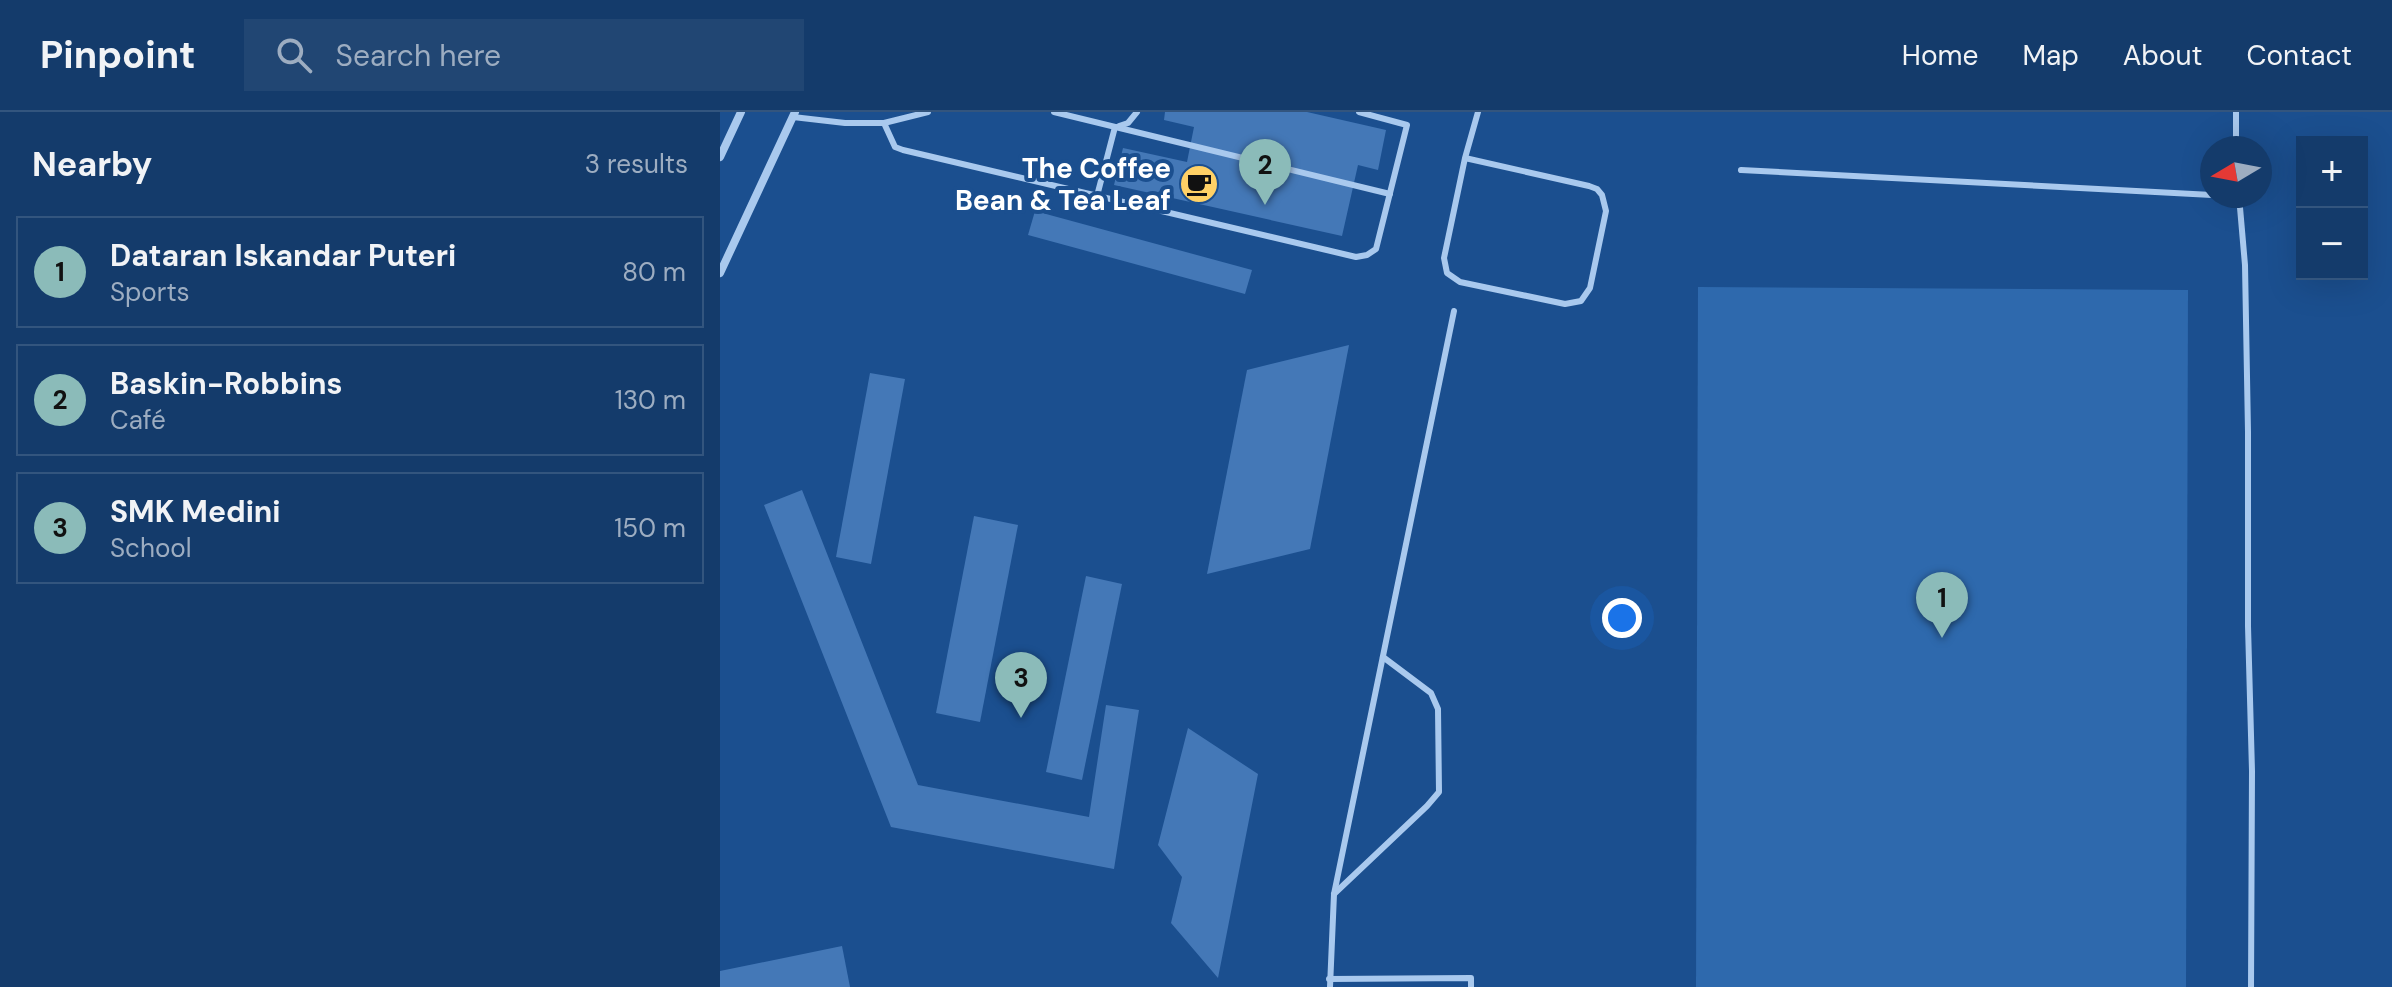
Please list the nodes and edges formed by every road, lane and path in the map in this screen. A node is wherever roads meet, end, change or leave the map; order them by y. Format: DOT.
graph roads {
  1 [pos="741,112"];
  2 [pos="928,112"];
  3 [pos="1054,112"];
  4 [pos="1137,112"];
  5 [pos="1360,112"];
  6 [pos="1394,112"];
  7 [pos="1478,112"];
  8 [pos="2236,112"];
  9 [pos="794,115"];
  10 [pos="1391,121"];
  11 [pos="884,123"];
  12 [pos="1115,127"];
  13 [pos="2236,136"];
  14 [pos="720,157"];
  15 [pos="1465,158"];
  16 [pos="1741,170"];
  17 [pos="1390,194"];
  18 [pos="2200,194"];
  19 [pos="1097,196"];
  20 [pos="2241,208"];
  21 [pos="720,273"];
  22 [pos="1454,311"];
  23 [pos="1383,657"];
  24 [pos="1334,894"];
  25 [pos="1329,979"];
  26 [pos="1330,987"];
  27 [pos="1471,987"];
  28 [pos="2251,987"];
  1 -- 14 [label="street"];
  2 -- 11 [label="lane"];
  3 -- 12 [label="lane"];
  4 -- 12 [label="lane"];
  5 -- 10 [label="lane"];
  6 -- 10 [label="lane"];
  7 -- 15 [label="lane"];
  8 -- 13 [label="lane"];
  9 -- 11 [label="lane"];
  9 -- 21 [label="street"];
  10 -- 17 [label="lane"];
  11 -- 19 [label="lane"];
  12 -- 17 [label="lane"];
  12 -- 19 [label="lane"];
  15 -- 15 [label="lane"];
  16 -- 18 [label="lane"];
  17 -- 19 [label="lane"];
  20 -- 28 [label="lane"];
  22 -- 23 [label="lane"];
  23 -- 24 [label="lane"];
  23 -- 24 [label="lane"];
  24 -- 25 [label="lane"];
  25 -- 26 [label="lane"];
  25 -- 27 [label="lane"];
}
